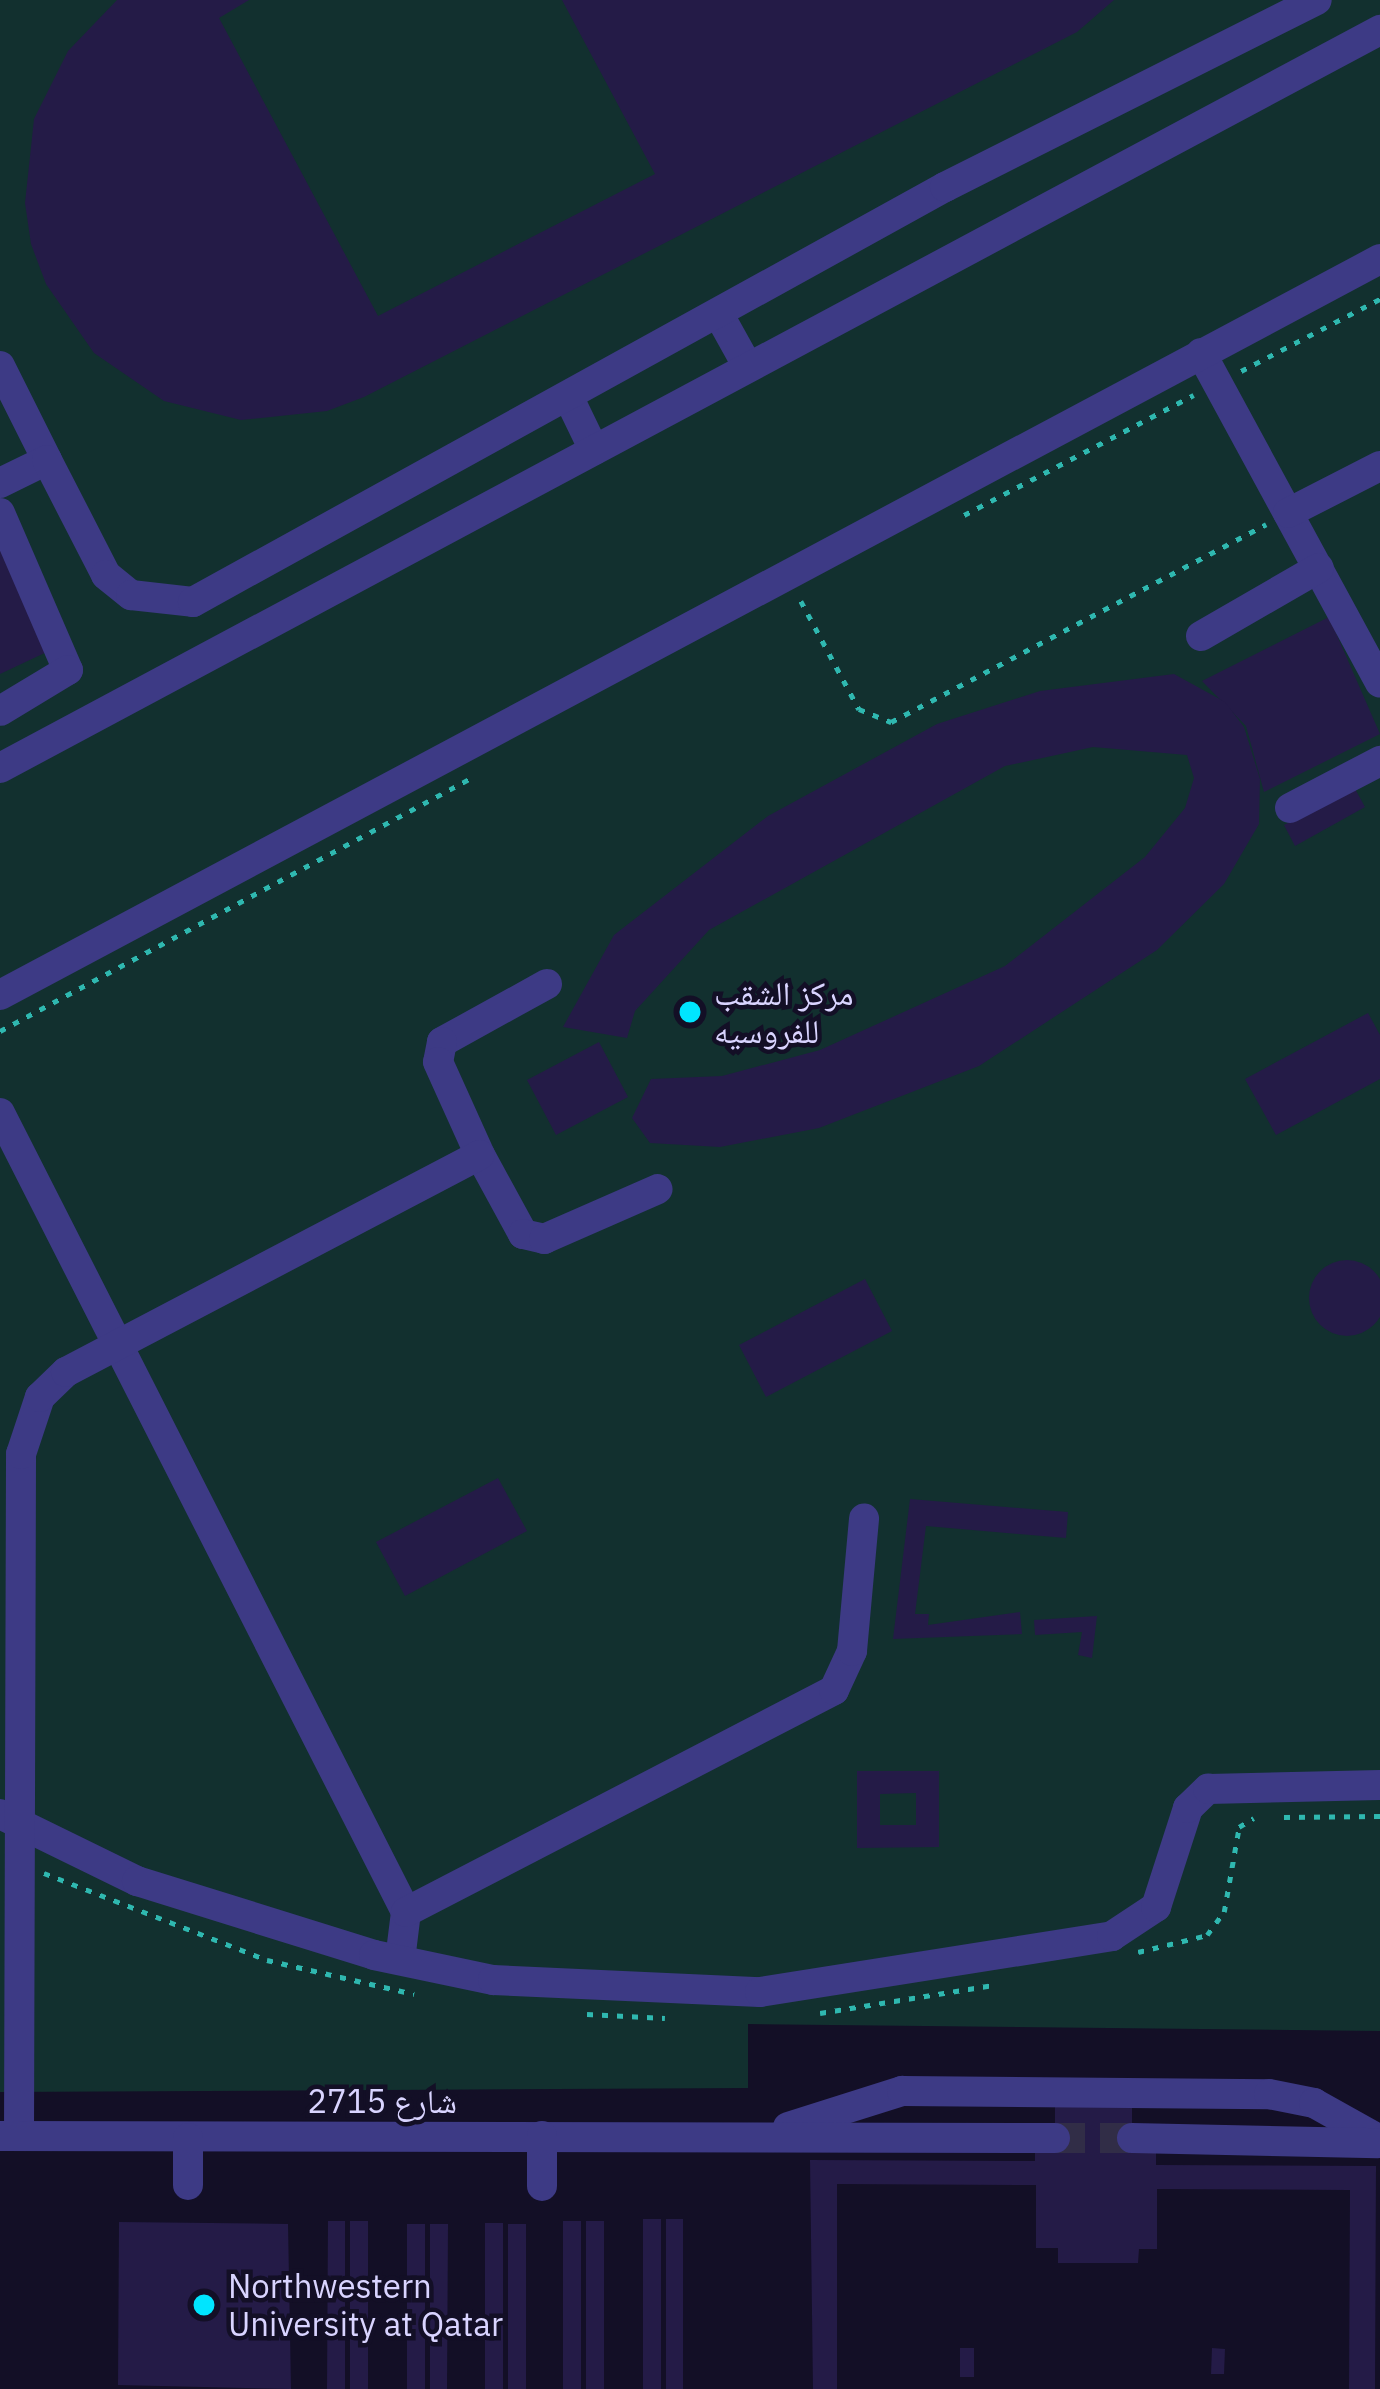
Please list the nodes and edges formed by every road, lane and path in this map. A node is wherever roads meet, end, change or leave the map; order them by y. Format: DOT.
graph roads {
  1 [pos="1317,0"];
  2 [pos="1380,30"];
  3 [pos="1380,259"];
  4 [pos="1380,299"];
  5 [pos="718,313"];
  6 [pos="1201,353"];
  7 [pos="748,368"];
  8 [pos="4,382"];
  9 [pos="1216,383"];
  10 [pos="568,396"];
  11 [pos="594,450"];
  12 [pos="47,460"];
  13 [pos="1380,466"];
  14 [pos="0,483"];
  15 [pos="360,512"];
  16 [pos="0,513"];
  17 [pos="1288,513"];
  18 [pos="950,522"];
  19 [pos="386,561"];
  20 [pos="1319,568"];
  21 [pos="814,593"];
  22 [pos="801,601"];
  23 [pos="780,612"];
  24 [pos="1201,636"];
  25 [pos="1380,682"];
  26 [pos="0,711"];
  27 [pos="1380,761"];
  28 [pos="0,768"];
  29 [pos="485,770"];
  30 [pos="1290,808"];
  31 [pos="547,984"];
  32 [pos="0,995"];
  33 [pos="0,1031"];
  34 [pos="0,1113"];
  35 [pos="480,1155"];
  36 [pos="658,1190"];
  37 [pos="123,1343"];
  38 [pos="864,1520"];
  39 [pos="1380,1785"];
  40 [pos="1380,1816"];
  41 [pos="10,1820"];
  42 [pos="20,1862"];
  43 [pos="406,1912"];
  44 [pos="1115,1958"];
  45 [pos="400,1960"];
  46 [pos="1007,1982"];
  47 [pos="10,1984"];
  48 [pos="426,1995"];
  49 [pos="811,2013"];
  50 [pos="582,2014"];
  51 [pos="672,2018"];
  52 [pos="1027,2091"];
  53 [pos="1155,2093"];
  54 [pos="765,2135"];
  55 [pos="10,2136"];
  56 [pos="542,2136"];
  57 [pos="188,2138"];
  58 [pos="1380,2141"];
  59 [pos="188,2185"];
  60 [pos="542,2186"];
  1 -- 5 [label="street"];
  2 -- 7 [label="street"];
  3 -- 6 [label="street"];
  4 -- 9 [label="path"];
  5 -- 7 [label="street"];
  5 -- 10 [label="street"];
  6 -- 9 [label="street"];
  6 -- 32 [label="street"];
  7 -- 11 [label="street"];
  8 -- 12 [label="street"];
  9 -- 17 [label="street"];
  9 -- 18 [label="path"];
  10 -- 11 [label="street"];
  10 -- 15 [label="street"];
  11 -- 19 [label="street"];
  12 -- 14 [label="street"];
  12 -- 15 [label="street"];
  13 -- 17 [label="street"];
  15 -- 19 [label="street"];
  16 -- 26 [label="street"];
  17 -- 20 [label="street"];
  17 -- 22 [label="path"];
  19 -- 28 [label="street"];
  20 -- 24 [label="street"];
  20 -- 25 [label="street"];
  21 -- 22 [label="path"];
  22 -- 23 [label="path"];
  27 -- 30 [label="street"];
  29 -- 33 [label="path"];
  31 -- 35 [label="street"];
  34 -- 37 [label="street"];
  35 -- 36 [label="street"];
  35 -- 37 [label="street"];
  37 -- 41 [label="street"];
  37 -- 43 [label="street"];
  38 -- 43 [label="street"];
  39 -- 45 [label="street"];
  40 -- 44 [label="path"];
  41 -- 42 [label="street"];
  41 -- 45 [label="street"];
  42 -- 47 [label="street"];
  42 -- 48 [label="path"];
  43 -- 45 [label="street"];
  46 -- 49 [label="path"];
  47 -- 55 [label="street"];
  50 -- 51 [label="path"];
  52 -- 53 [label="street, شارع 2715"];
  52 -- 54 [label="street, شارع 2715"];
  52 -- 54 [label="street, شارع 2715"];
  53 -- 58 [label="street, شارع 2715"];
  53 -- 58 [label="street, شارع 2715"];
  54 -- 56 [label="street, شارع 2715"];
  55 -- 57 [label="street, شارع 2715"];
  56 -- 57 [label="street, شارع 2715"];
  56 -- 60 [label="street"];
  57 -- 59 [label="street"];
}
